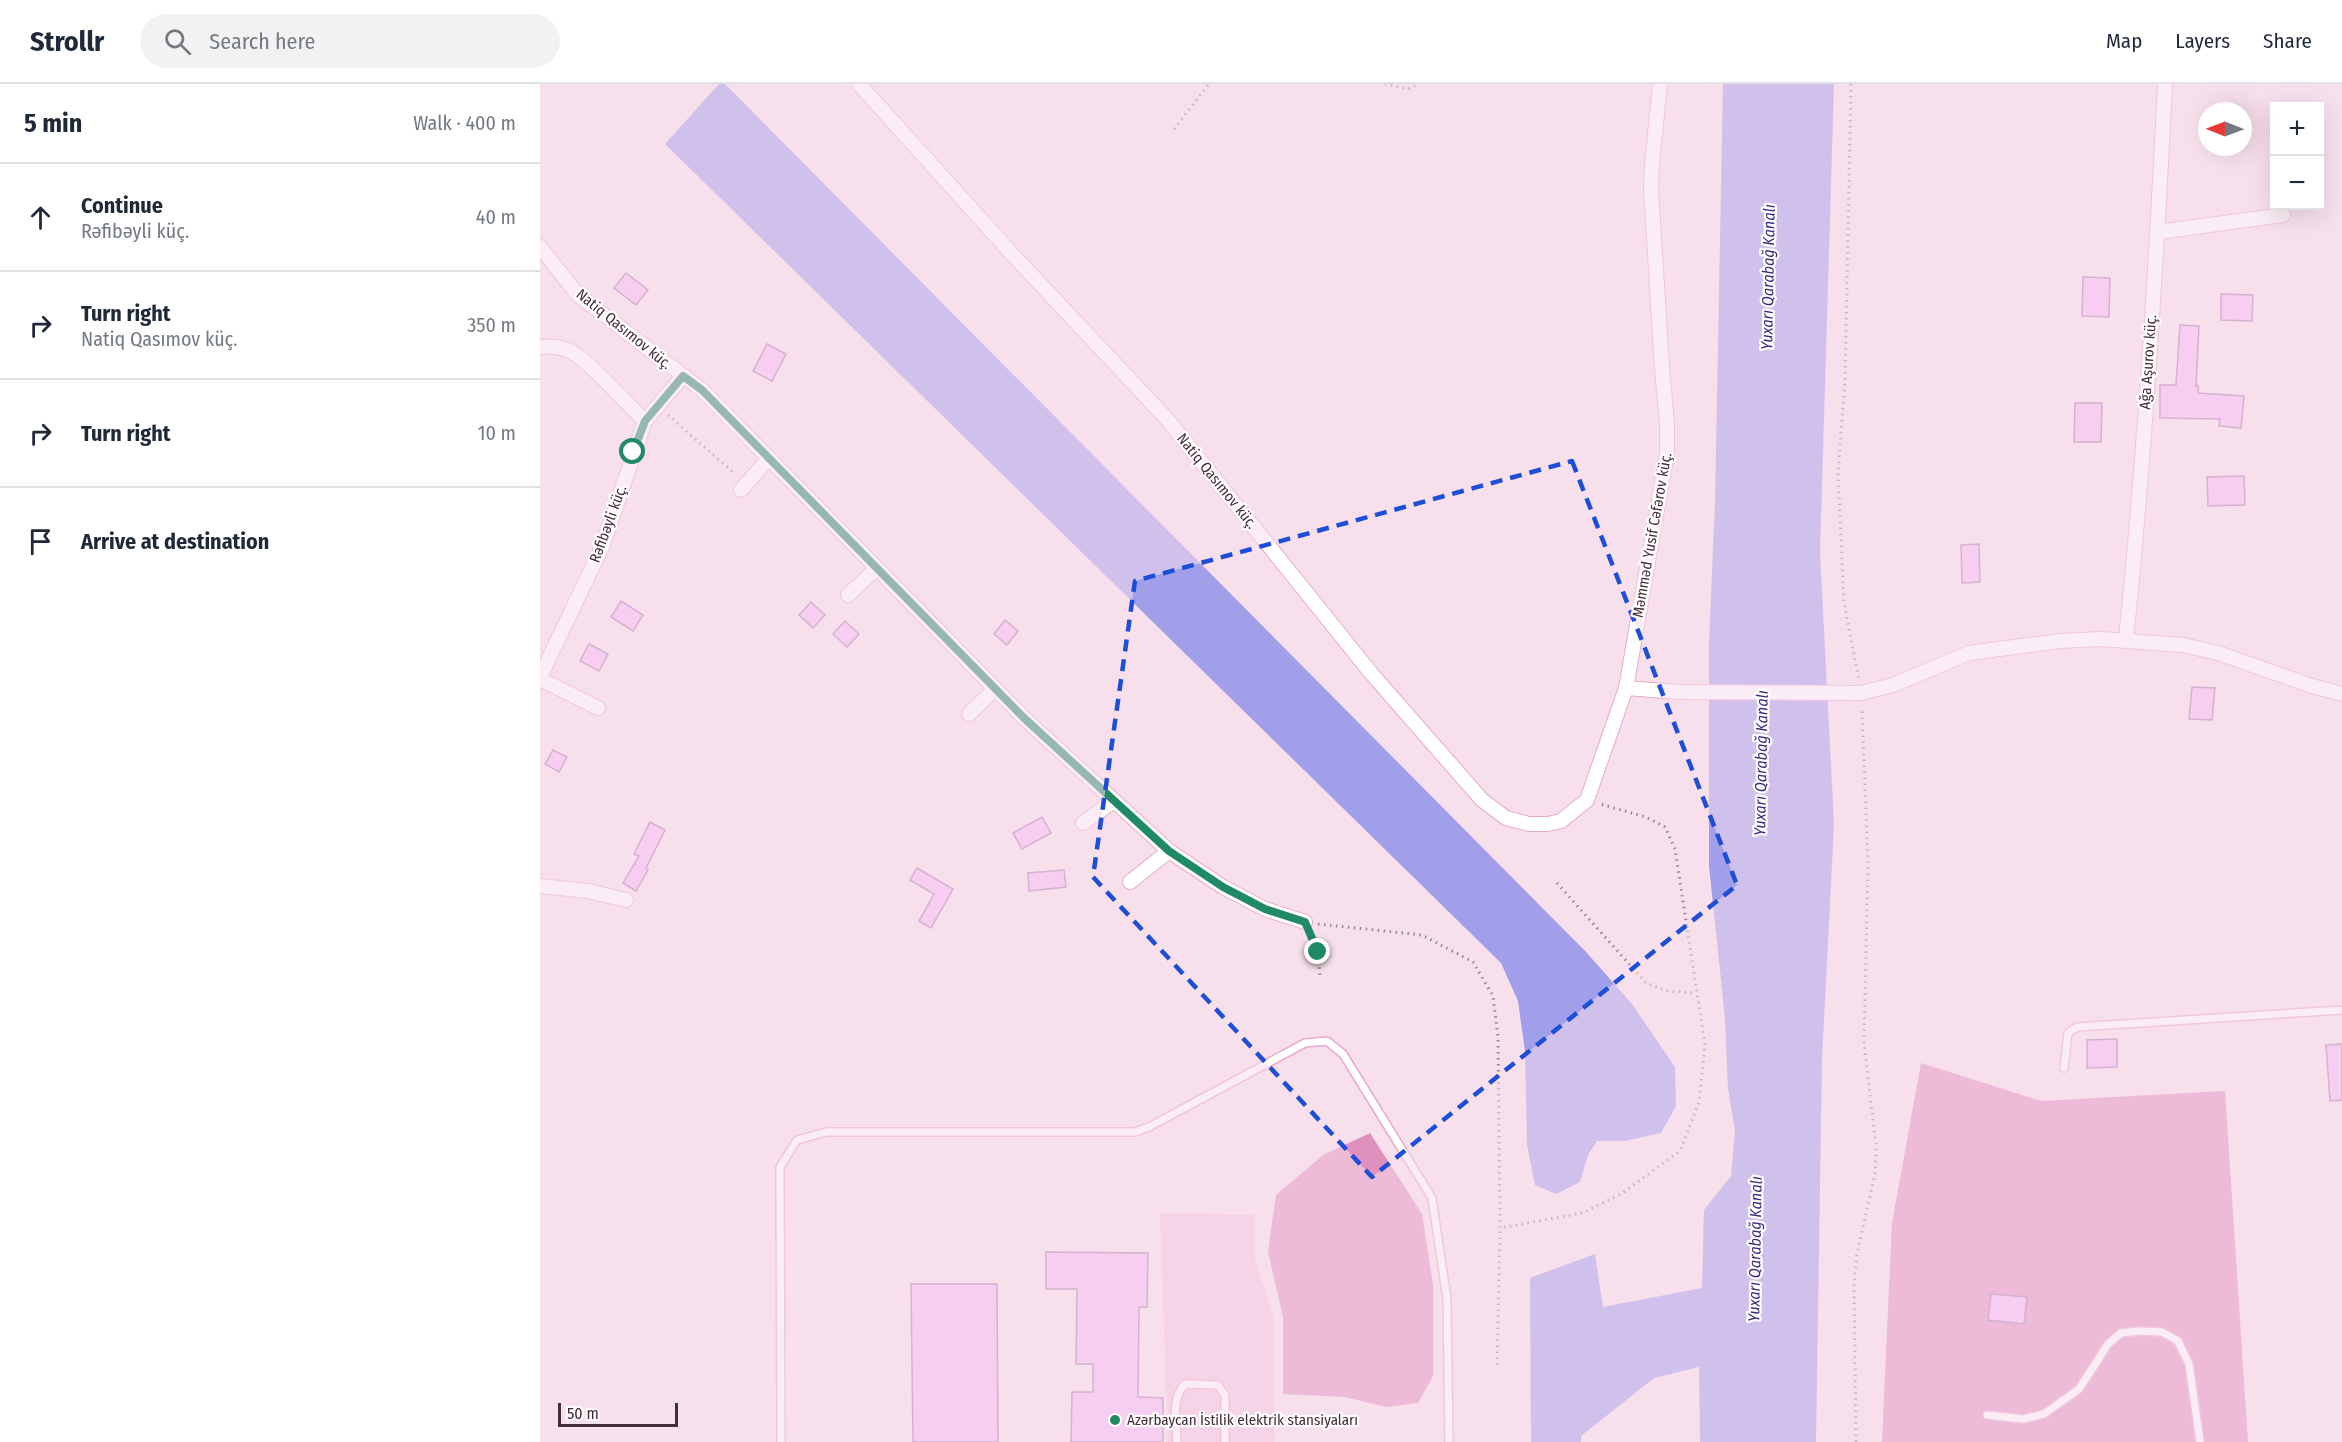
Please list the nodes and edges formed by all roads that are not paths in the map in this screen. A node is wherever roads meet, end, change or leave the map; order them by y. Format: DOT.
graph roads {
  1 [pos="859,84"];
  2 [pos="1660,84"];
  3 [pos="2165,84"];
  4 [pos="2283,215"];
  5 [pos="2158,232"];
  6 [pos="540,247"];
  7 [pos="540,347"];
  8 [pos="683,376"];
  9 [pos="645,421"];
  10 [pos="769,458"];
  11 [pos="739,483"];
  12 [pos="877,568"];
  13 [pos="848,595"];
  14 [pos="2126,639"];
  15 [pos="540,678"];
  16 [pos="1626,688"];
  17 [pos="996,689"];
  18 [pos="2342,694"];
  19 [pos="598,708"];
  20 [pos="969,714"];
  21 [pos="1587,800"];
  22 [pos="1114,801"];
  23 [pos="1083,823"];
  24 [pos="1169,851"];
  25 [pos="1130,882"];
  26 [pos="540,886"];
  27 [pos="626,900"];
  28 [pos="1305,922"];
  29 [pos="2342,1010"];
  30 [pos="2064,1068"];
  31 [pos="1986,1415"];
  32 [pos="781,1442"];
  33 [pos="1177,1442"];
  34 [pos="1225,1442"];
  35 [pos="1449,1442"];
  36 [pos="2200,1442"];
  1 -- 21 [label="street, Natiq Qasımov küç."];
  2 -- 16 [label="street, Məmməd Yusif Cəfərov küç."];
  3 -- 5 [label="street, Ağa Aşurov küç."];
  4 -- 5 [label="street"];
  5 -- 14 [label="street, Ağa Aşurov küç."];
  6 -- 8 [label="street, Natiq Qasımov küç."];
  7 -- 9 [label="street"];
  8 -- 9 [label="street, Rəfibəyli küç."];
  8 -- 10 [label="street, Natiq Qasımov küç."];
  9 -- 15 [label="street, Rəfibəyli küç."];
  10 -- 11 [label="street"];
  10 -- 12 [label="street, Natiq Qasımov küç."];
  12 -- 13 [label="street"];
  12 -- 17 [label="street, Natiq Qasımov küç."];
  14 -- 16 [label="street"];
  14 -- 18 [label="street"];
  15 -- 19 [label="street"];
  16 -- 21 [label="street, Məmməd Yusif Cəfərov küç."];
  17 -- 20 [label="street"];
  17 -- 22 [label="street, Natiq Qasımov küç."];
  22 -- 23 [label="street"];
  22 -- 24 [label="street, Natiq Qasımov küç."];
  24 -- 25 [label="street"];
  24 -- 28 [label="street, Natiq Qasımov küç."];
  26 -- 27 [label="street"];
  29 -- 30 [label="lane"];
  31 -- 36 [label="lane"];
  32 -- 35 [label="lane"];
  33 -- 34 [label="lane"];
}
